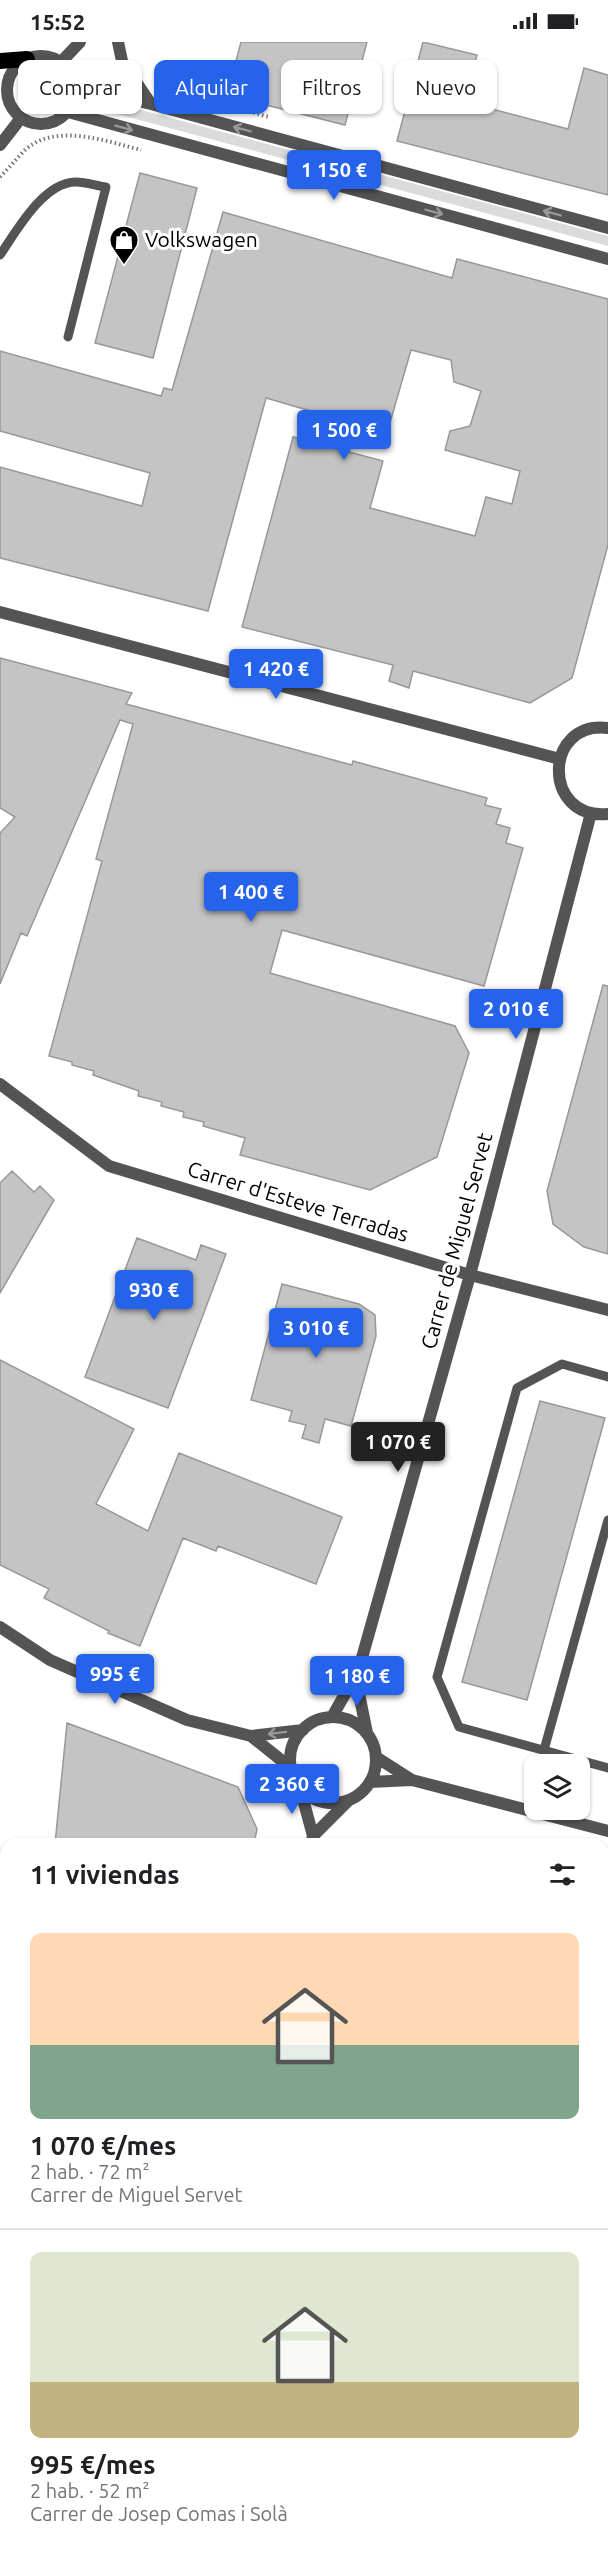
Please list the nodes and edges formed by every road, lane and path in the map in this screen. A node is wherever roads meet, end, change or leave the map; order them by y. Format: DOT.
graph roads {
  1 [pos="80,42"];
  2 [pos="118,42"];
  3 [pos="27,59"];
  4 [pos="55,60"];
  5 [pos="63,60"];
  6 [pos="0,61"];
  7 [pos="150,75"];
  8 [pos="4,92"];
  9 [pos="142,102"];
  10 [pos="151,104"];
  11 [pos="66,114"];
  12 [pos="75,114"];
  13 [pos="269,117"];
  14 [pos="21,118"];
  15 [pos="0,145"];
  16 [pos="146,152"];
  17 [pos="0,177"];
  18 [pos="608,228"];
  19 [pos="0,255"];
  20 [pos="608,259"];
  21 [pos="68,337"];
  22 [pos="0,612"];
  23 [pos="608,728"];
  24 [pos="560,759"];
  25 [pos="591,813"];
  26 [pos="608,814"];
  27 [pos="0,1084"];
  28 [pos="470,1275"];
  29 [pos="608,1310"];
  30 [pos="608,1377"];
  31 [pos="608,1520"];
  32 [pos="0,1627"];
  33 [pos="356,1679"];
  34 [pos="332,1717"];
  35 [pos="303,1730"];
  36 [pos="367,1733"];
  37 [pos="251,1736"];
  38 [pos="544,1750"];
  39 [pos="376,1757"];
  40 [pos="291,1768"];
  41 [pos="608,1768"];
  42 [pos="412,1780"];
  43 [pos="370,1782"];
  44 [pos="300,1787"];
  45 [pos="349,1800"];
  46 [pos="608,1831"];
  47 [pos="312,1838"];
  48 [pos="314,1838"];
  1 -- 5 [label="street"];
  2 -- 10 [label="street"];
  3 -- 4 [label="street"];
  3 -- 6 [label="highway"];
  3 -- 8 [label="street"];
  7 -- 13 [label="path"];
  8 -- 14 [label="street"];
  9 -- 10 [label="street"];
  18 -- 10 [label="street, one-way"];
  11 -- 14 [label="street"];
  12 -- 20 [label="street, one-way"];
  14 -- 15 [label="street"];
  16 -- 17 [label="path"];
  19 -- 21 [label="lane"];
  22 -- 24 [label="street"];
  23 -- 24 [label="street"];
  24 -- 25 [label="street"];
  25 -- 26 [label="street"];
  25 -- 28 [label="street, Carrer de Miguel Servet"];
  27 -- 28 [label="street, Carrer d'Esteve Terradas"];
  28 -- 29 [label="street, Carrer d'Esteve Terradas"];
  28 -- 33 [label="street, Carrer de Miguel Servet"];
  30 -- 38 [label="lane"];
  31 -- 38 [label="lane"];
  32 -- 37 [label="street"];
  33 -- 34 [label="street, Carrer de Miguel Servet"];
  33 -- 36 [label="street, Carrer de Miguel Servet"];
  34 -- 35 [label="street"];
  34 -- 36 [label="street"];
  35 -- 37 [label="street, one-way"];
  35 -- 40 [label="street"];
  36 -- 39 [label="street"];
  37 -- 40 [label="street"];
  38 -- 41 [label="lane"];
  39 -- 42 [label="street"];
  39 -- 43 [label="street"];
  40 -- 44 [label="street"];
  42 -- 43 [label="street"];
  42 -- 46 [label="street"];
  43 -- 45 [label="street"];
  44 -- 45 [label="street"];
  44 -- 47 [label="street"];
  45 -- 48 [label="street"];
}
